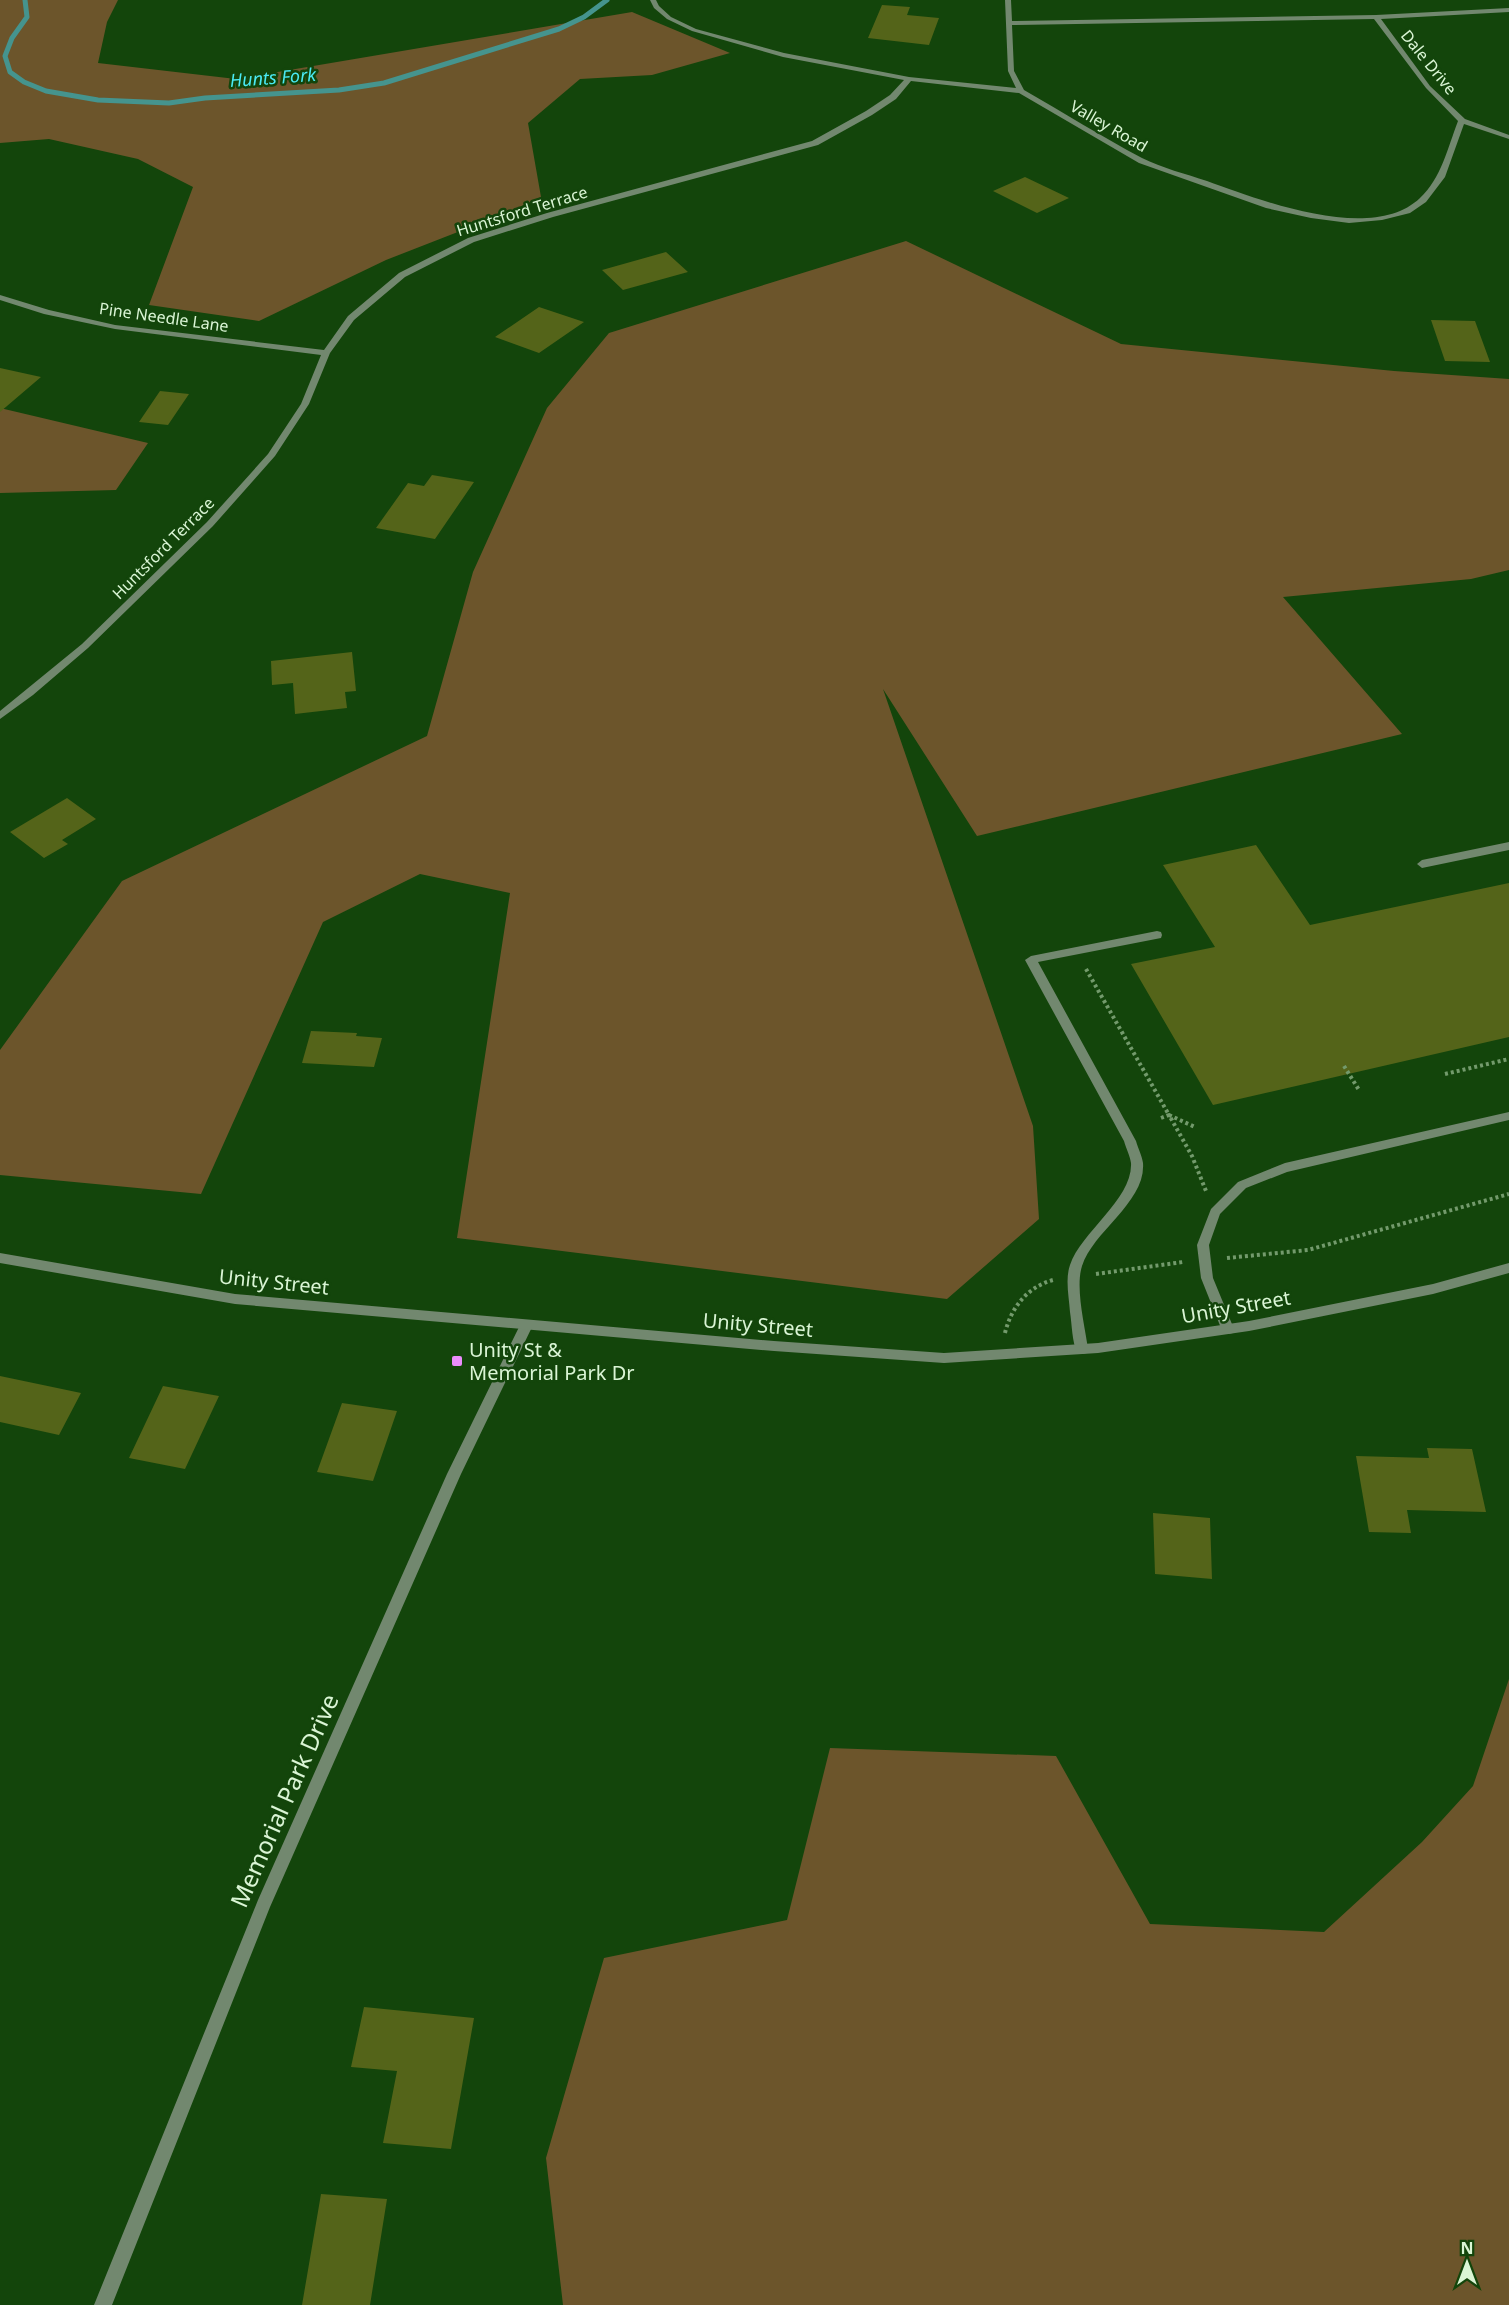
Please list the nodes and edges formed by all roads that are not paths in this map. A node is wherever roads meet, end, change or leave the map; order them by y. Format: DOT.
graph roads {
  1 [pos="652,0"];
  2 [pos="1008,0"];
  3 [pos="1509,10"];
  4 [pos="1376,17"];
  5 [pos="1011,23"];
  6 [pos="909,79"];
  7 [pos="1021,90"];
  8 [pos="1462,121"];
  9 [pos="1509,137"];
  10 [pos="0,297"];
  11 [pos="326,353"];
  12 [pos="0,716"];
  13 [pos="1509,846"];
  14 [pos="1422,864"];
  15 [pos="1157,935"];
  16 [pos="1509,1116"];
  17 [pos="0,1258"];
  18 [pos="1509,1268"];
  19 [pos="527,1325"];
  20 [pos="1228,1329"];
  21 [pos="1082,1349"];
  22 [pos="103,2305"];
  1 -- 6 [label="street, Valley Road"];
  2 -- 5 [label="street"];
  3 -- 4 [label="street"];
  4 -- 5 [label="street"];
  4 -- 8 [label="street, Dale Drive"];
  5 -- 7 [label="street"];
  6 -- 7 [label="street, Valley Road"];
  6 -- 11 [label="street, Huntsford Terrace"];
  7 -- 8 [label="street, Valley Road"];
  8 -- 9 [label="street"];
  10 -- 11 [label="street, Pine Needle Lane"];
  11 -- 12 [label="street, Huntsford Terrace"];
  13 -- 14 [label="street"];
  15 -- 21 [label="street"];
  16 -- 20 [label="street"];
  17 -- 19 [label="street, Unity Street"];
  18 -- 20 [label="street, Unity Street"];
  19 -- 21 [label="street, Unity Street"];
  19 -- 22 [label="street, Memorial Park Drive"];
  20 -- 21 [label="street, Unity Street"];
}
